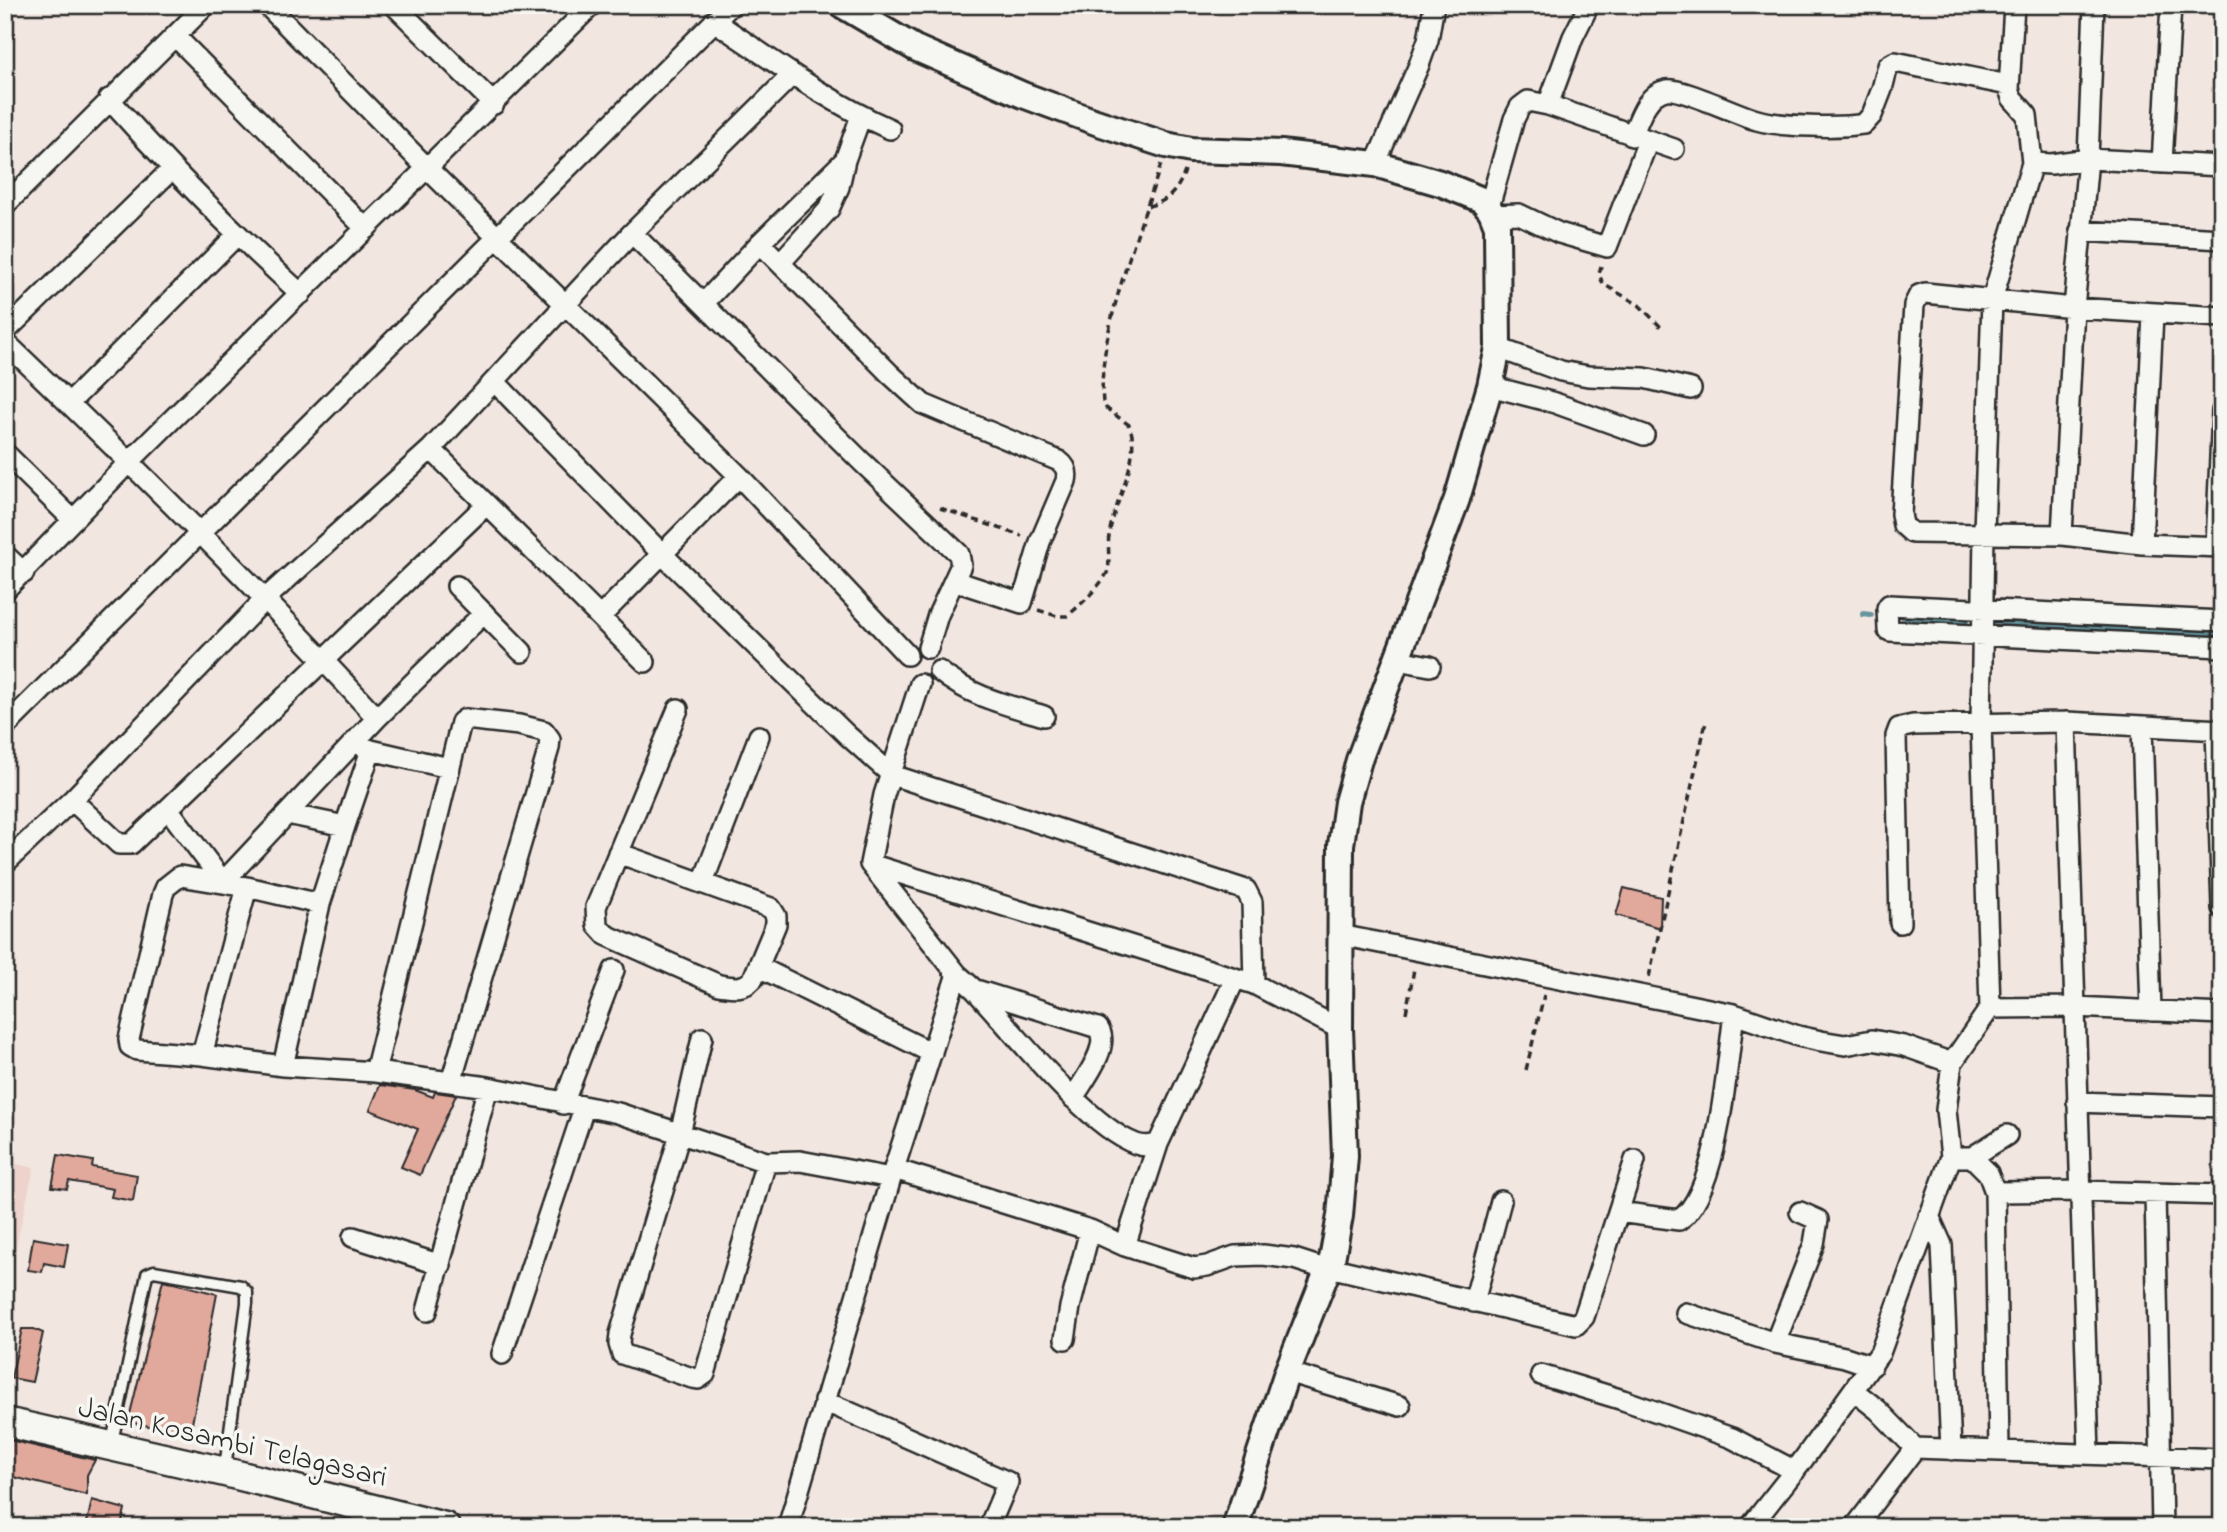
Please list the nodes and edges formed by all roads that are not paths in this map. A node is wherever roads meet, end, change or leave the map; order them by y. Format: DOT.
graph roads {
  1 [pos="206,5"];
  2 [pos="267,5"];
  3 [pos="394,5"];
  4 [pos="592,5"];
  5 [pos="731,5"];
  6 [pos="1434,5"];
  7 [pos="1589,5"];
  8 [pos="2014,5"];
  9 [pos="2094,5"];
  10 [pos="2171,5"];
  11 [pos="851,8"];
  12 [pos="714,21"];
  13 [pos="175,36"];
  14 [pos="792,75"];
  15 [pos="2008,85"];
  16 [pos="109,99"];
  17 [pos="494,104"];
  18 [pos="1548,105"];
  19 [pos="861,116"];
  20 [pos="890,129"];
  21 [pos="1640,138"];
  22 [pos="1674,149"];
  23 [pos="2088,159"];
  24 [pos="845,160"];
  25 [pos="2032,163"];
  26 [pos="2162,163"];
  27 [pos="1375,164"];
  28 [pos="2222,166"];
  29 [pos="172,169"];
  30 [pos="428,169"];
  31 [pos="5,205"];
  32 [pos="1491,211"];
  33 [pos="366,229"];
  34 [pos="2080,231"];
  35 [pos="632,233"];
  36 [pos="237,235"];
  37 [pos="499,237"];
  38 [pos="2222,239"];
  39 [pos="760,243"];
  40 [pos="781,262"];
  41 [pos="301,294"];
  42 [pos="1992,300"];
  43 [pos="704,303"];
  44 [pos="567,304"];
  45 [pos="2074,308"];
  46 [pos="2152,314"];
  47 [pos="2222,317"];
  48 [pos="5,332"];
  49 [pos="5,342"];
  50 [pos="1498,348"];
  51 [pos="495,382"];
  52 [pos="1490,386"];
  53 [pos="1691,389"];
  54 [pos="69,403"];
  55 [pos="2222,411"];
  56 [pos="1644,435"];
  57 [pos="431,449"];
  58 [pos="5,453"];
  59 [pos="130,461"];
  60 [pos="739,476"];
  61 [pos="486,505"];
  62 [pos="73,520"];
  63 [pos="1984,532"];
  64 [pos="200,533"];
  65 [pos="2062,535"];
  66 [pos="2141,544"];
  67 [pos="2219,547"];
  68 [pos="5,555"];
  69 [pos="663,555"];
  70 [pos="24,573"];
  71 [pos="955,581"];
  72 [pos="457,586"];
  73 [pos="5,590"];
  74 [pos="265,599"];
  75 [pos="1982,610"];
  76 [pos="484,613"];
  77 [pos="600,617"];
  78 [pos="2222,621"];
  79 [pos="1982,637"];
  80 [pos="2222,647"];
  81 [pos="928,648"];
  82 [pos="522,652"];
  83 [pos="907,655"];
  84 [pos="323,659"];
  85 [pos="1398,660"];
  86 [pos="645,662"];
  87 [pos="1430,666"];
  88 [pos="939,671"];
  89 [pos="920,684"];
  90 [pos="678,709"];
  91 [pos="1044,716"];
  92 [pos="377,718"];
  93 [pos="2066,722"];
  94 [pos="1981,724"];
  95 [pos="2143,726"];
  96 [pos="5,727"];
  97 [pos="2219,730"];
  98 [pos="759,736"];
  99 [pos="363,746"];
  100 [pos="449,768"];
  101 [pos="892,775"];
  102 [pos="72,800"];
  103 [pos="169,810"];
  104 [pos="287,814"];
  105 [pos="345,826"];
  106 [pos="618,853"];
  107 [pos="5,863"];
  108 [pos="870,864"];
  109 [pos="223,882"];
  110 [pos="703,882"];
  111 [pos="247,887"];
  112 [pos="320,904"];
  113 [pos="2222,908"];
  114 [pos="1900,923"];
  115 [pos="1340,935"];
  116 [pos="759,967"];
  117 [pos="614,970"];
  118 [pos="957,974"];
  119 [pos="1244,981"];
  120 [pos="975,990"];
  121 [pos="2075,1007"];
  122 [pos="1990,1008"];
  123 [pos="2151,1011"];
  124 [pos="1734,1014"];
  125 [pos="2222,1014"];
  126 [pos="1340,1028"];
  127 [pos="702,1038"];
  128 [pos="932,1052"];
  129 [pos="202,1055"];
  130 [pos="1952,1063"];
  131 [pos="283,1066"];
  132 [pos="375,1072"];
  133 [pos="451,1082"];
  134 [pos="488,1087"];
  135 [pos="1073,1098"];
  136 [pos="2077,1102"];
  137 [pos="563,1104"];
  138 [pos="2222,1107"];
  139 [pos="584,1108"];
  140 [pos="680,1134"];
  141 [pos="2007,1135"];
  142 [pos="1157,1144"];
  143 [pos="1951,1157"];
  144 [pos="1972,1157"];
  145 [pos="1635,1160"];
  146 [pos="766,1162"];
  147 [pos="892,1173"];
  148 [pos="2081,1191"];
  149 [pos="1996,1192"];
  150 [pos="2155,1193"];
  151 [pos="2222,1195"];
  152 [pos="1501,1201"];
  153 [pos="1618,1212"];
  154 [pos="1800,1212"];
  155 [pos="1929,1216"];
  156 [pos="1090,1230"];
  157 [pos="353,1237"];
  158 [pos="1125,1246"];
  159 [pos="441,1265"];
  160 [pos="1328,1268"];
  161 [pos="1474,1303"];
  162 [pos="427,1311"];
  163 [pos="1686,1313"];
  164 [pos="1065,1339"];
  165 [pos="1775,1343"];
  166 [pos="502,1354"];
  167 [pos="1872,1366"];
  168 [pos="1287,1372"];
  169 [pos="1541,1375"];
  170 [pos="1854,1391"];
  171 [pos="824,1401"];
  172 [pos="1400,1406"];
  173 [pos="5,1422"];
  174 [pos="111,1446"];
  175 [pos="1915,1448"];
  176 [pos="1951,1450"];
  177 [pos="1999,1451"];
  178 [pos="2088,1454"];
  179 [pos="2162,1457"];
  180 [pos="2222,1459"];
  181 [pos="1795,1471"];
  182 [pos="225,1472"];
  183 [pos="445,1527"];
  184 [pos="788,1527"];
  185 [pos="989,1527"];
  186 [pos="1236,1527"];
  187 [pos="1750,1527"];
  188 [pos="1855,1527"];
  189 [pos="2162,1527"];
  1 -- 13 [label="street"];
  2 -- 30 [label="street"];
  3 -- 17 [label="street"];
  4 -- 17 [label="street"];
  5 -- 12 [label="street"];
  6 -- 27 [label="street"];
  7 -- 18 [label="street"];
  8 -- 15 [label="street"];
  9 -- 23 [label="street"];
  10 -- 26 [label="street"];
  11 -- 27 [label="street"];
  12 -- 14 [label="street"];
  12 -- 37 [label="street"];
  13 -- 16 [label="street"];
  13 -- 33 [label="street"];
  14 -- 19 [label="street"];
  14 -- 35 [label="street"];
  15 -- 21 [label="street"];
  15 -- 25 [label="street"];
  16 -- 29 [label="street"];
  16 -- 31 [label="street"];
  17 -- 30 [label="street"];
  18 -- 21 [label="street"];
  18 -- 32 [label="street"];
  19 -- 20 [label="street"];
  19 -- 24 [label="street"];
  21 -- 22 [label="street"];
  21 -- 32 [label="street"];
  23 -- 25 [label="street"];
  23 -- 26 [label="street"];
  23 -- 34 [label="street"];
  24 -- 39 [label="street"];
  24 -- 40 [label="street"];
  25 -- 42 [label="street"];
  26 -- 28 [label="street"];
  27 -- 32 [label="street"];
  29 -- 36 [label="street"];
  29 -- 48 [label="street"];
  30 -- 33 [label="street"];
  30 -- 37 [label="street"];
  32 -- 50 [label="street"];
  33 -- 41 [label="street"];
  34 -- 38 [label="street"];
  34 -- 45 [label="street"];
  35 -- 43 [label="street"];
  35 -- 44 [label="street"];
  36 -- 41 [label="street"];
  36 -- 54 [label="street"];
  37 -- 44 [label="street"];
  37 -- 64 [label="street"];
  39 -- 40 [label="street"];
  39 -- 43 [label="street"];
  40 -- 71 [label="street"];
  41 -- 59 [label="street"];
  42 -- 45 [label="street"];
  42 -- 63 [label="street"];
  42 -- 63 [label="street"];
  43 -- 71 [label="street"];
  44 -- 51 [label="street"];
  44 -- 60 [label="street"];
  45 -- 46 [label="street"];
  45 -- 65 [label="street"];
  46 -- 47 [label="street"];
  46 -- 66 [label="street"];
  49 -- 54 [label="street"];
  50 -- 52 [label="street"];
  50 -- 53 [label="street"];
  51 -- 57 [label="street"];
  51 -- 69 [label="street"];
  52 -- 56 [label="street"];
  52 -- 85 [label="street"];
  54 -- 59 [label="street"];
  55 -- 67 [label="street"];
  57 -- 61 [label="street"];
  57 -- 74 [label="street"];
  58 -- 62 [label="street"];
  59 -- 62 [label="street"];
  59 -- 64 [label="street"];
  60 -- 69 [label="street"];
  60 -- 83 [label="street"];
  61 -- 77 [label="street"];
  61 -- 84 [label="street"];
  62 -- 70 [label="street"];
  63 -- 65 [label="street"];
  63 -- 75 [label="street"];
  64 -- 74 [label="street"];
  64 -- 96 [label="street"];
  65 -- 66 [label="street"];
  66 -- 67 [label="street"];
  68 -- 70 [label="street"];
  69 -- 77 [label="street"];
  69 -- 101 [label="street"];
  70 -- 73 [label="street"];
  71 -- 81 [label="street"];
  72 -- 76 [label="street"];
  74 -- 84 [label="street"];
  74 -- 102 [label="street"];
  75 -- 78 [label="street"];
  75 -- 79 [label="street"];
  75 -- 79 [label="street"];
  76 -- 82 [label="street"];
  76 -- 92 [label="street"];
  77 -- 86 [label="street"];
  79 -- 80 [label="street"];
  79 -- 94 [label="street"];
  81 -- 83 [label="street"];
  81 -- 88 [label="street"];
  83 -- 89 [label="street"];
  84 -- 92 [label="street"];
  84 -- 103 [label="street"];
  85 -- 87 [label="street"];
  85 -- 115 [label="street"];
  88 -- 89 [label="street"];
  88 -- 91 [label="street"];
  89 -- 101 [label="street"];
  90 -- 106 [label="street"];
  92 -- 99 [label="street"];
  93 -- 94 [label="street"];
  93 -- 95 [label="street"];
  93 -- 121 [label="street"];
  94 -- 114 [label="street"];
  94 -- 122 [label="street"];
  95 -- 97 [label="street"];
  95 -- 123 [label="street"];
  97 -- 113 [label="street"];
  98 -- 110 [label="street"];
  99 -- 100 [label="street"];
  99 -- 104 [label="street"];
  99 -- 105 [label="street"];
  100 -- 132 [label="street"];
  100 -- 133 [label="street"];
  101 -- 108 [label="street"];
  101 -- 119 [label="street"];
  102 -- 103 [label="street"];
  102 -- 107 [label="street"];
  103 -- 109 [label="street"];
  104 -- 105 [label="street"];
  104 -- 109 [label="street"];
  105 -- 112 [label="street"];
  106 -- 110 [label="street"];
  106 -- 116 [label="street"];
  108 -- 118 [label="street"];
  108 -- 119 [label="street"];
  109 -- 111 [label="street"];
  109 -- 129 [label="street"];
  110 -- 116 [label="street"];
  111 -- 112 [label="street"];
  111 -- 129 [label="street"];
  112 -- 131 [label="street"];
  115 -- 124 [label="street"];
  115 -- 126 [label="street"];
  116 -- 128 [label="street"];
  117 -- 137 [label="street"];
  118 -- 120 [label="street"];
  118 -- 128 [label="street"];
  119 -- 126 [label="street"];
  119 -- 142 [label="street"];
  120 -- 135 [label="street"];
  120 -- 135 [label="street"];
  121 -- 122 [label="street"];
  121 -- 123 [label="street"];
  121 -- 136 [label="street"];
  122 -- 130 [label="street"];
  123 -- 125 [label="street"];
  124 -- 130 [label="street"];
  124 -- 153 [label="street"];
  126 -- 160 [label="street"];
  127 -- 140 [label="street"];
  128 -- 147 [label="street"];
  129 -- 131 [label="street"];
  130 -- 143 [label="street"];
  131 -- 132 [label="street"];
  132 -- 133 [label="street"];
  133 -- 134 [label="street"];
  134 -- 137 [label="street"];
  134 -- 159 [label="street"];
  135 -- 142 [label="street"];
  136 -- 138 [label="street"];
  136 -- 148 [label="street"];
  137 -- 139 [label="street"];
  139 -- 140 [label="street"];
  139 -- 166 [label="street"];
  140 -- 146 [label="street"];
  140 -- 146 [label="street"];
  141 -- 144 [label="street"];
  142 -- 158 [label="street"];
  143 -- 144 [label="street"];
  143 -- 155 [label="street"];
  144 -- 149 [label="street"];
  145 -- 153 [label="street"];
  146 -- 147 [label="street"];
  147 -- 156 [label="street"];
  147 -- 171 [label="street"];
  148 -- 149 [label="street"];
  148 -- 150 [label="street"];
  148 -- 178 [label="street"];
  149 -- 177 [label="street"];
  150 -- 151 [label="street"];
  150 -- 179 [label="street"];
  152 -- 161 [label="street"];
  153 -- 161 [label="street"];
  154 -- 165 [label="street"];
  155 -- 167 [label="street"];
  155 -- 176 [label="street"];
  156 -- 158 [label="street"];
  156 -- 164 [label="street"];
  157 -- 159 [label="street"];
  158 -- 160 [label="street"];
  159 -- 162 [label="street"];
  160 -- 161 [label="street"];
  160 -- 168 [label="street"];
  163 -- 165 [label="street"];
  165 -- 167 [label="street"];
  167 -- 170 [label="street"];
  168 -- 172 [label="street"];
  168 -- 186 [label="street"];
  169 -- 181 [label="street"];
  170 -- 175 [label="street"];
  170 -- 181 [label="street"];
  171 -- 184 [label="street"];
  171 -- 185 [label="street"];
  173 -- 174 [label="main road, Jalan Kosambi Telagasari"];
  174 -- 182 [label="main road, Jalan Kosambi Telagasari"];
  174 -- 182 [label="lane"];
  175 -- 176 [label="street"];
  175 -- 188 [label="street"];
  176 -- 177 [label="street"];
  177 -- 178 [label="street"];
  178 -- 179 [label="street"];
  179 -- 180 [label="street"];
  179 -- 189 [label="street"];
  181 -- 187 [label="street"];
  182 -- 183 [label="main road, Jalan Kosambi Telagasari"];
}
